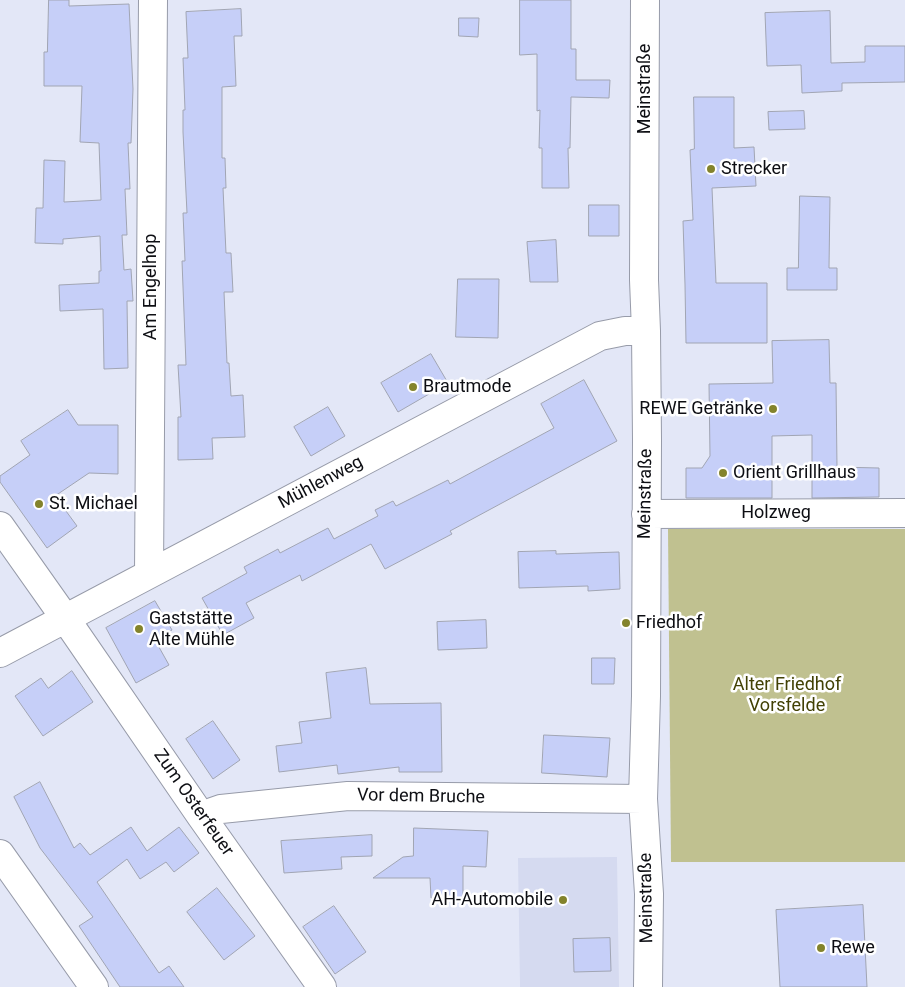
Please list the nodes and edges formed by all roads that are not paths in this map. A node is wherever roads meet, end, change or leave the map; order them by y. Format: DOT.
graph roads {
  1 [pos="153,0"];
  2 [pos="645,0"];
  3 [pos="646,331"];
  4 [pos="905,513"];
  5 [pos="646,514"];
  6 [pos="0,526"];
  7 [pos="149,573"];
  8 [pos="65,618"];
  9 [pos="0,653"];
  10 [pos="643,799"];
  11 [pos="201,816"];
  12 [pos="0,854"];
  13 [pos="94,987"];
  14 [pos="322,987"];
  15 [pos="648,987"];
  1 -- 7 [label="street, Am Engelhop"];
  2 -- 3 [label="street, Meinstraße"];
  3 -- 5 [label="street, Meinstraße"];
  3 -- 7 [label="street, Mühlenweg"];
  4 -- 5 [label="street, Holzweg"];
  5 -- 10 [label="street, Meinstraße"];
  6 -- 8 [label="street, Zum Osterfeuer"];
  7 -- 8 [label="street, Mühlenweg"];
  8 -- 9 [label="street, Mühlenweg"];
  8 -- 11 [label="street, Zum Osterfeuer"];
  10 -- 11 [label="street, Vor dem Bruche"];
  10 -- 15 [label="street, Meinstraße"];
  11 -- 14 [label="street, Zum Osterfeuer"];
  12 -- 13 [label="street"];
}
